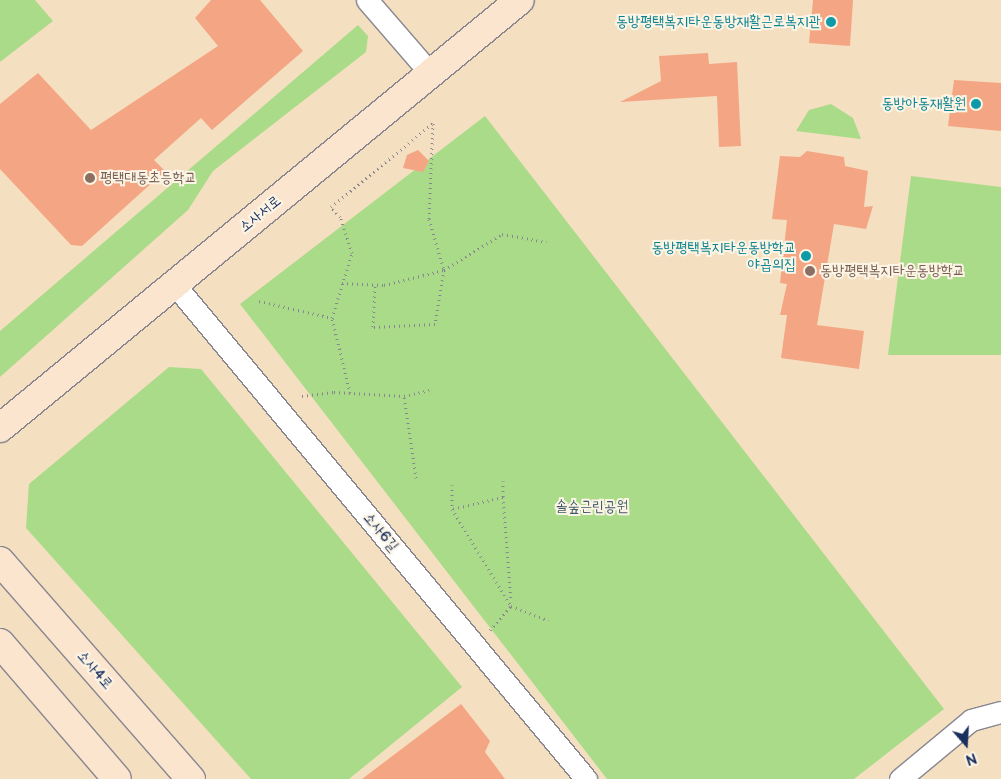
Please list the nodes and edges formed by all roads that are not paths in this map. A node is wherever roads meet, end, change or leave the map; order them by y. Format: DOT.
graph roads {
  1 [pos="367,0"];
  2 [pos="520,0"];
  3 [pos="431,74"];
  4 [pos="175,285"];
  5 [pos="0,428"];
  6 [pos="0,561"];
  7 [pos="0,643"];
  8 [pos="1001,712"];
  9 [pos="117,779"];
  10 [pos="191,779"];
  11 [pos="586,779"];
  12 [pos="900,779"];
  1 -- 3 [label="street"];
  2 -- 3 [label="street, 소사서로"];
  3 -- 4 [label="street, 소사서로"];
  4 -- 5 [label="street, 소사서로"];
  4 -- 11 [label="street, 소사6길"];
  6 -- 10 [label="street, 소사4로"];
  7 -- 9 [label="street"];
  8 -- 12 [label="street"];
}
